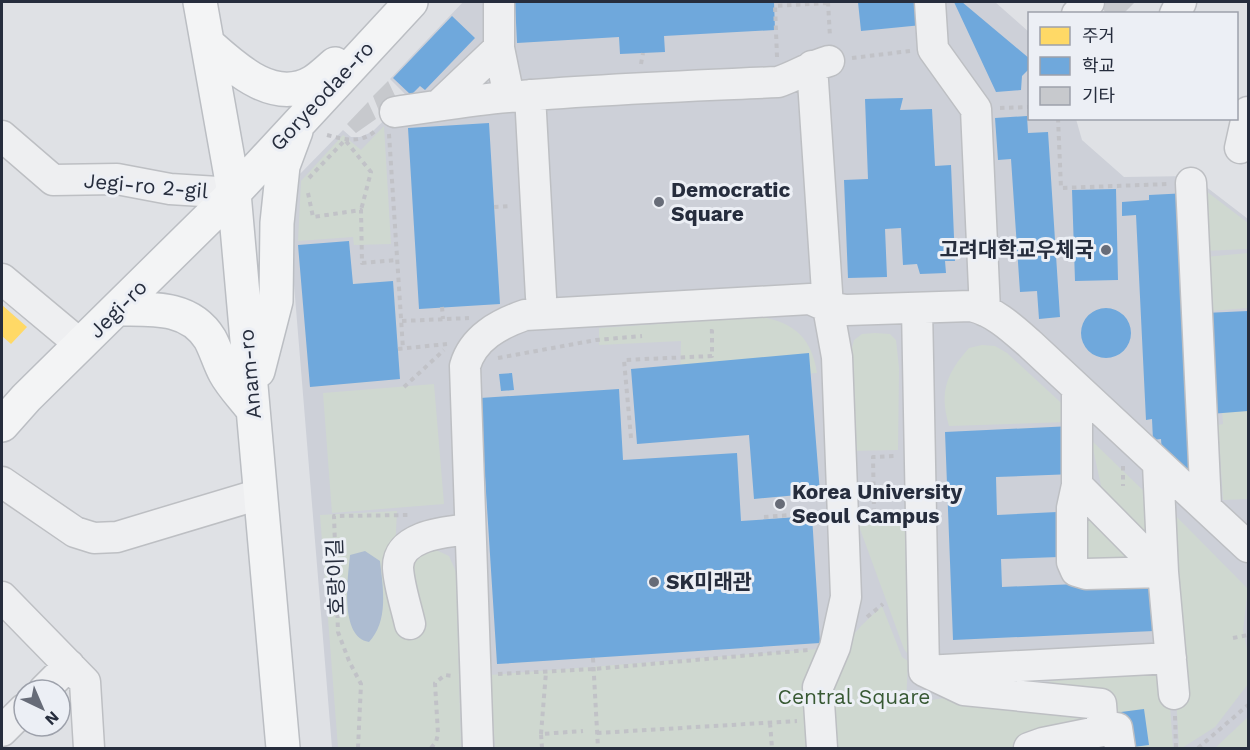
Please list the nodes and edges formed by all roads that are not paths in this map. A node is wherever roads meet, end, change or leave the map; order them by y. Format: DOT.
graph roads {
  1 [pos="200,2"];
  2 [pos="499,2"];
  3 [pos="930,2"];
  4 [pos="409,4"];
  5 [pos="208,44"];
  6 [pos="500,48"];
  7 [pos="519,96"];
  8 [pos="440,104"];
  9 [pos="395,112"];
  10 [pos="1248,112"];
  11 [pos="314,127"];
  12 [pos="2,135"];
  13 [pos="1240,148"];
  14 [pos="1191,183"];
  15 [pos="234,193"];
  16 [pos="2,279"];
  17 [pos="541,297"];
  18 [pos="828,307"];
  19 [pos="917,308"];
  20 [pos="119,309"];
  21 [pos="985,311"];
  22 [pos="81,345"];
  23 [pos="1077,388"];
  24 [pos="252,403"];
  25 [pos="2,426"];
  26 [pos="1158,464"];
  27 [pos="2,482"];
  28 [pos="1077,485"];
  29 [pos="260,494"];
  30 [pos="1206,507"];
  31 [pos="470,529"];
  32 [pos="1248,547"];
  33 [pos="1163,572"];
  34 [pos="2,597"];
  35 [pos="410,624"];
  36 [pos="1171,658"];
  37 [pos="69,665"];
  38 [pos="924,671"];
  39 [pos="56,678"];
  40 [pos="1174,694"];
  41 [pos="1112,740"];
  42 [pos="1039,747"];
  43 [pos="89,748"];
  44 [pos="283,748"];
  45 [pos="478,748"];
  46 [pos="822,748"];
  1 -- 5 [label="main road, Anam-ro"];
  2 -- 6 [label="street"];
  3 -- 21 [label="street"];
  4 -- 5 [label="main road"];
  4 -- 11 [label="main road, Goryeodae-ro"];
  5 -- 15 [label="main road, Anam-ro"];
  6 -- 7 [label="street"];
  6 -- 8 [label="street"];
  7 -- 8 [label="street"];
  7 -- 17 [label="street"];
  7 -- 18 [label="street"];
  8 -- 9 [label="street"];
  10 -- 13 [label="street"];
  11 -- 15 [label="main road, Goryeodae-ro"];
  11 -- 24 [label="main road"];
  12 -- 15 [label="street, Jegi-ro 2-gil"];
  14 -- 30 [label="street"];
  15 -- 20 [label="main road, Jegi-ro"];
  15 -- 24 [label="main road, Anam-ro"];
  16 -- 22 [label="street"];
  18 -- 19 [label="street"];
  18 -- 31 [label="street"];
  18 -- 46 [label="street"];
  19 -- 21 [label="street"];
  19 -- 38 [label="street"];
  20 -- 22 [label="main road, Jegi-ro"];
  20 -- 24 [label="main road"];
  21 -- 23 [label="street"];
  22 -- 25 [label="main road, Jegi-ro"];
  23 -- 26 [label="street"];
  23 -- 28 [label="street"];
  24 -- 29 [label="main road, Anam-ro"];
  26 -- 30 [label="street"];
  26 -- 33 [label="street"];
  27 -- 29 [label="street"];
  28 -- 33 [label="street"];
  28 -- 33 [label="street"];
  29 -- 44 [label="main road, Anam-ro"];
  30 -- 32 [label="street"];
  31 -- 35 [label="street"];
  31 -- 45 [label="street"];
  33 -- 36 [label="street"];
  34 -- 37 [label="street"];
  36 -- 38 [label="street"];
  36 -- 40 [label="street"];
  37 -- 39 [label="street"];
  37 -- 43 [label="street"];
  38 -- 41 [label="street"];
  41 -- 42 [label="street"];
}
